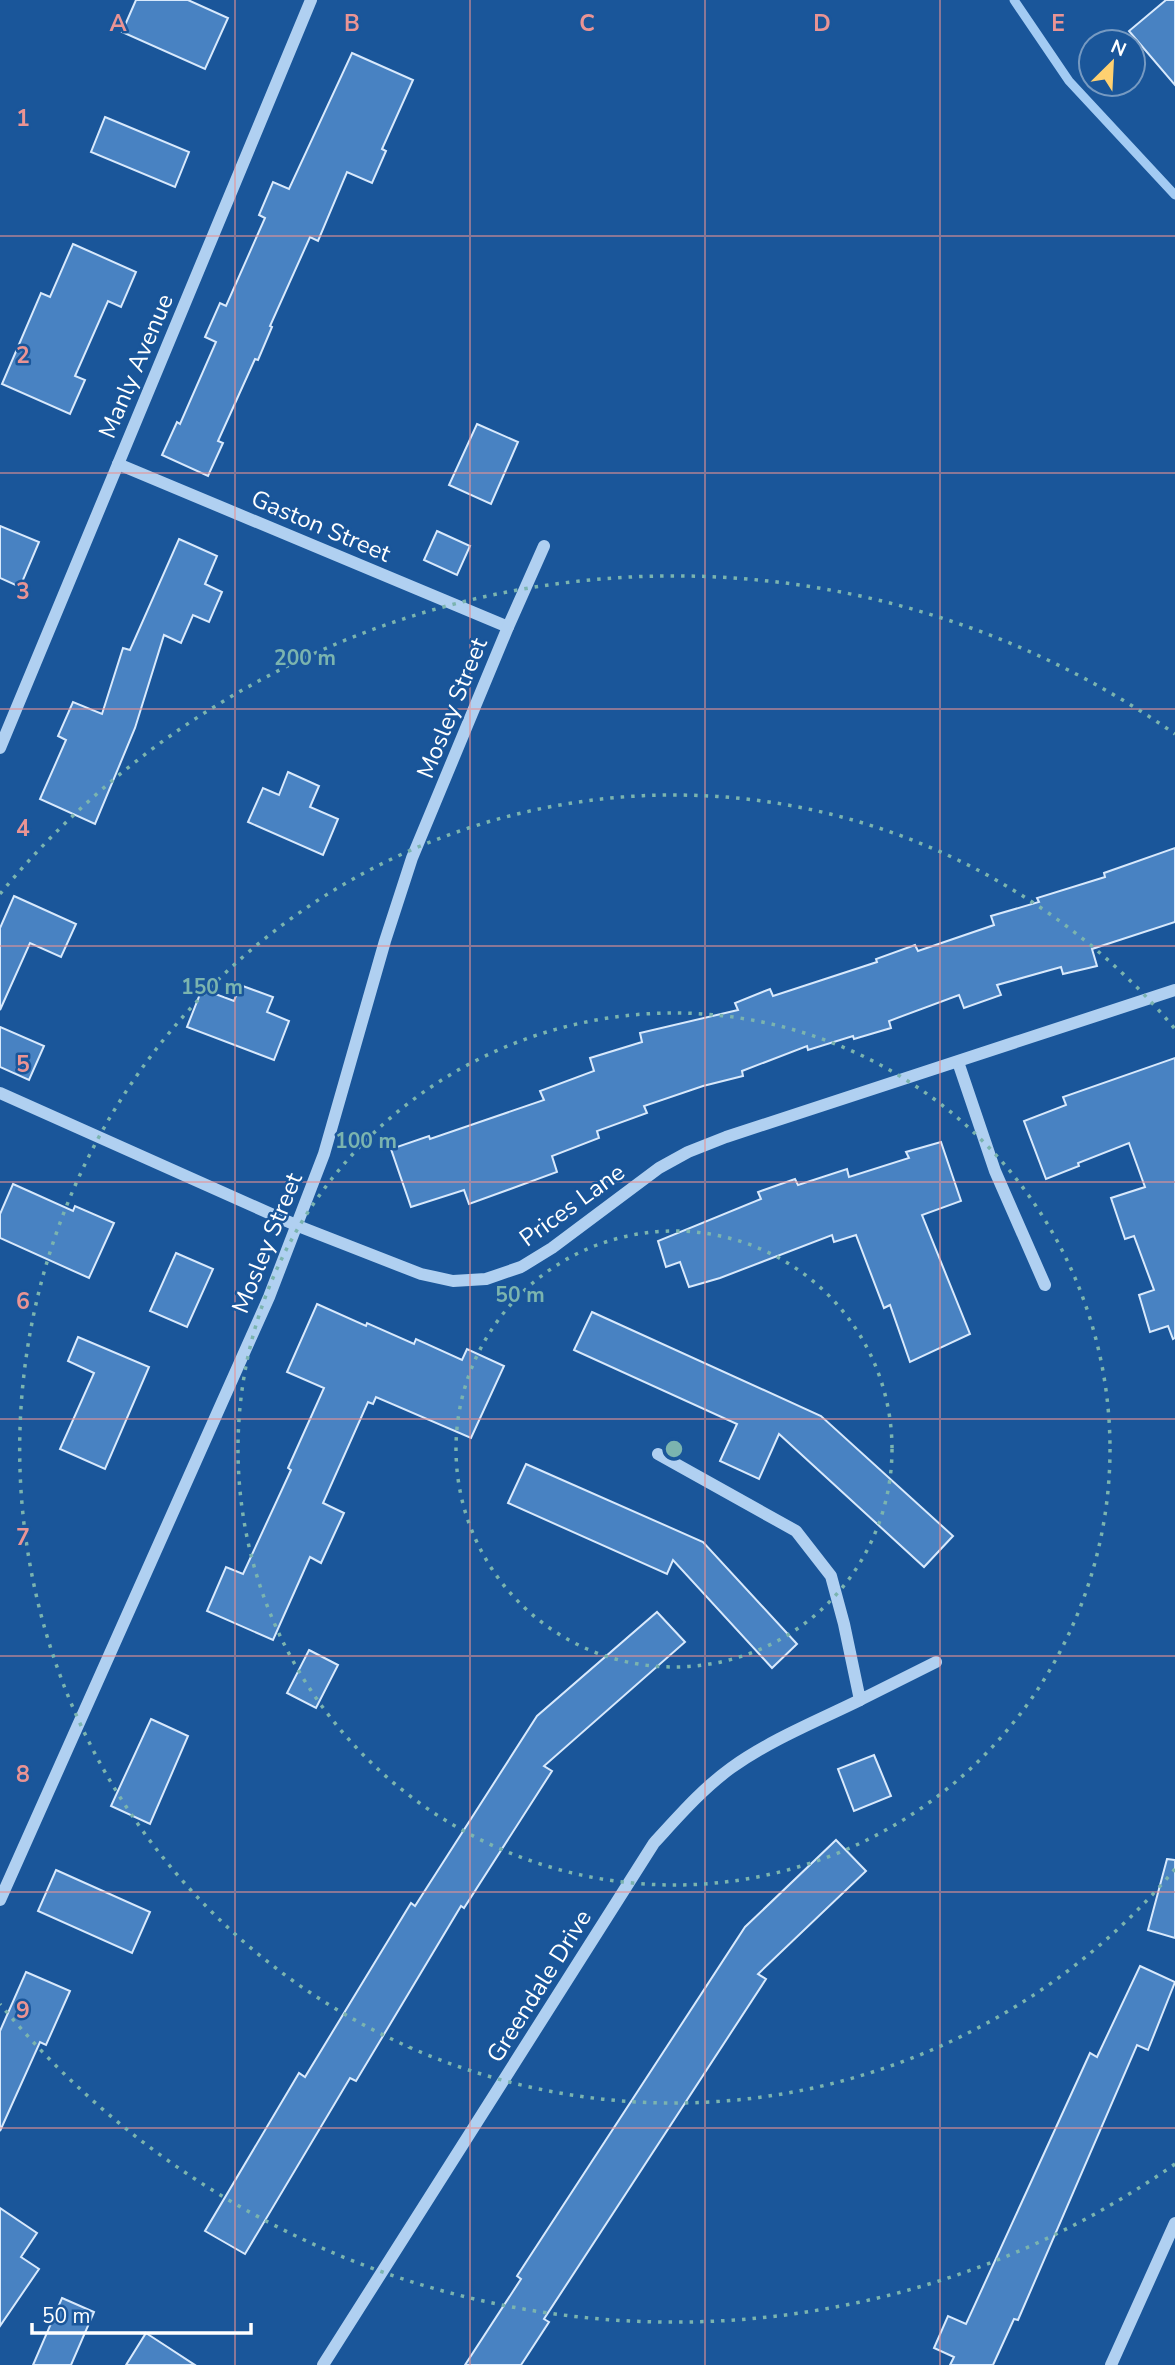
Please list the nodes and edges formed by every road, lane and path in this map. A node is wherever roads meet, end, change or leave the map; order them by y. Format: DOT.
graph roads {
  1 [pos="311,0"];
  2 [pos="118,464"];
  3 [pos="544,546"];
  4 [pos="508,627"];
  5 [pos="0,748"];
  6 [pos="1175,990"];
  7 [pos="958,1062"];
  8 [pos="0,1093"];
  9 [pos="298,1226"];
  10 [pos="1045,1285"];
  11 [pos="658,1454"];
  12 [pos="936,1662"];
  13 [pos="860,1700"];
  14 [pos="0,1900"];
  15 [pos="1175,2223"];
  16 [pos="323,2365"];
  17 [pos="1111,2365"];
  1 -- 2 [label="street, Manly Avenue"];
  2 -- 4 [label="street, Gaston Street"];
  2 -- 5 [label="street, Manly Avenue"];
  3 -- 4 [label="street, Mosley Street"];
  4 -- 9 [label="street, Mosley Street"];
  6 -- 7 [label="street, Prices Lane"];
  7 -- 9 [label="street, Prices Lane"];
  7 -- 10 [label="street"];
  8 -- 9 [label="street, Prices Lane"];
  9 -- 14 [label="street, Mosley Street"];
  11 -- 13 [label="street"];
  12 -- 13 [label="street, Greendale Drive"];
  13 -- 16 [label="street, Greendale Drive"];
  15 -- 17 [label="street"];
}
